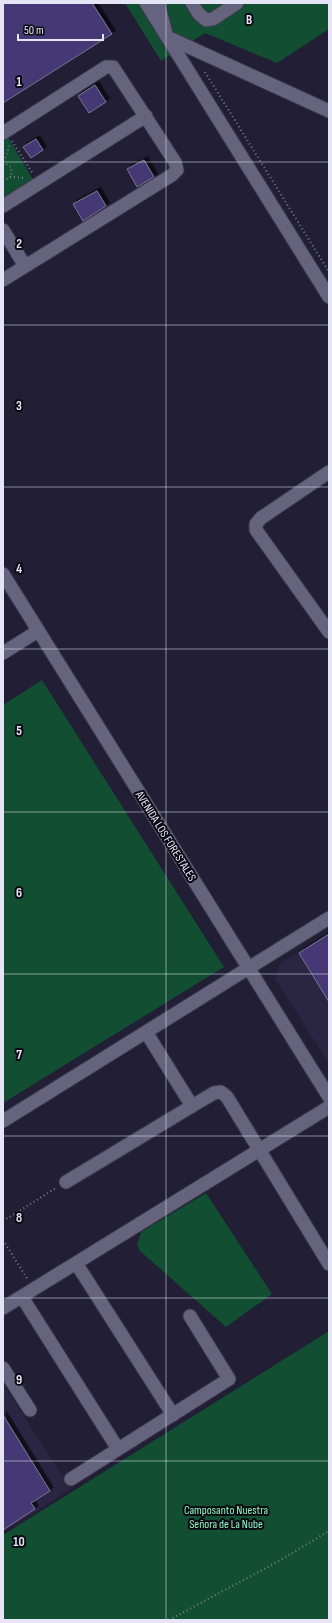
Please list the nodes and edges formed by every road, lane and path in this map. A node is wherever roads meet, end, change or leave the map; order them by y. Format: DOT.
graph roads {
  1 [pos="146,3"];
  2 [pos="158,3"];
  3 [pos="192,3"];
  4 [pos="237,3"];
  5 [pos="167,37"];
  6 [pos="205,72"];
  7 [pos="329,111"];
  8 [pos="146,116"];
  9 [pos="4,132"];
  10 [pos="3,162"];
  11 [pos="7,178"];
  12 [pos="3,180"];
  13 [pos="36,185"];
  14 [pos="3,206"];
  15 [pos="3,230"];
  16 [pos="25,266"];
  17 [pos="329,272"];
  18 [pos="3,280"];
  19 [pos="329,297"];
  20 [pos="329,472"];
  21 [pos="3,574"];
  22 [pos="38,631"];
  23 [pos="329,632"];
  24 [pos="3,653"];
  25 [pos="329,918"];
  26 [pos="248,968"];
  27 [pos="146,1032"];
  28 [pos="329,1097"];
  29 [pos="192,1106"];
  30 [pos="329,1107"];
  31 [pos="3,1121"];
  32 [pos="259,1150"];
  33 [pos="66,1182"];
  34 [pos="3,1221"];
  35 [pos="3,1240"];
  36 [pos="76,1263"];
  37 [pos="329,1264"];
  38 [pos="33,1290"];
  39 [pos="22,1297"];
  40 [pos="3,1308"];
  41 [pos="190,1316"];
  42 [pos="3,1368"];
  43 [pos="30,1410"];
  44 [pos="173,1415"];
  45 [pos="118,1449"];
  46 [pos="71,1480"];
  47 [pos="329,1531"];
  48 [pos="169,1620"];
  1 -- 5 [label="street"];
  2 -- 5 [label="street"];
  3 -- 4 [label="street"];
  5 -- 7 [label="street"];
  5 -- 19 [label="street"];
  6 -- 17 [label="path"];
  8 -- 9 [label="street"];
  8 -- 13 [label="street"];
  8 -- 16 [label="street"];
  9 -- 10 [label="path"];
  9 -- 13 [label="path"];
  10 -- 11 [label="path"];
  11 -- 12 [label="path"];
  11 -- 13 [label="path"];
  13 -- 14 [label="street"];
  15 -- 16 [label="street"];
  16 -- 18 [label="street"];
  20 -- 23 [label="street"];
  21 -- 22 [label="street, AVENIDA LOS FORESTALES"];
  22 -- 24 [label="street"];
  22 -- 26 [label="street, AVENIDA LOS FORESTALES"];
  25 -- 26 [label="street"];
  26 -- 27 [label="street"];
  26 -- 28 [label="street, AVENIDA LOS FORESTALES"];
  27 -- 29 [label="street"];
  27 -- 31 [label="street"];
  29 -- 32 [label="street"];
  29 -- 33 [label="street"];
  30 -- 32 [label="street"];
  32 -- 36 [label="street"];
  32 -- 37 [label="street"];
  33 -- 34 [label="path"];
  35 -- 38 [label="path"];
  36 -- 38 [label="street"];
  36 -- 44 [label="street"];
  38 -- 39 [label="street"];
  39 -- 40 [label="street"];
  39 -- 45 [label="street"];
  41 -- 44 [label="street"];
  42 -- 43 [label="street"];
  44 -- 45 [label="street"];
  45 -- 46 [label="street"];
  47 -- 48 [label="path"];
}
